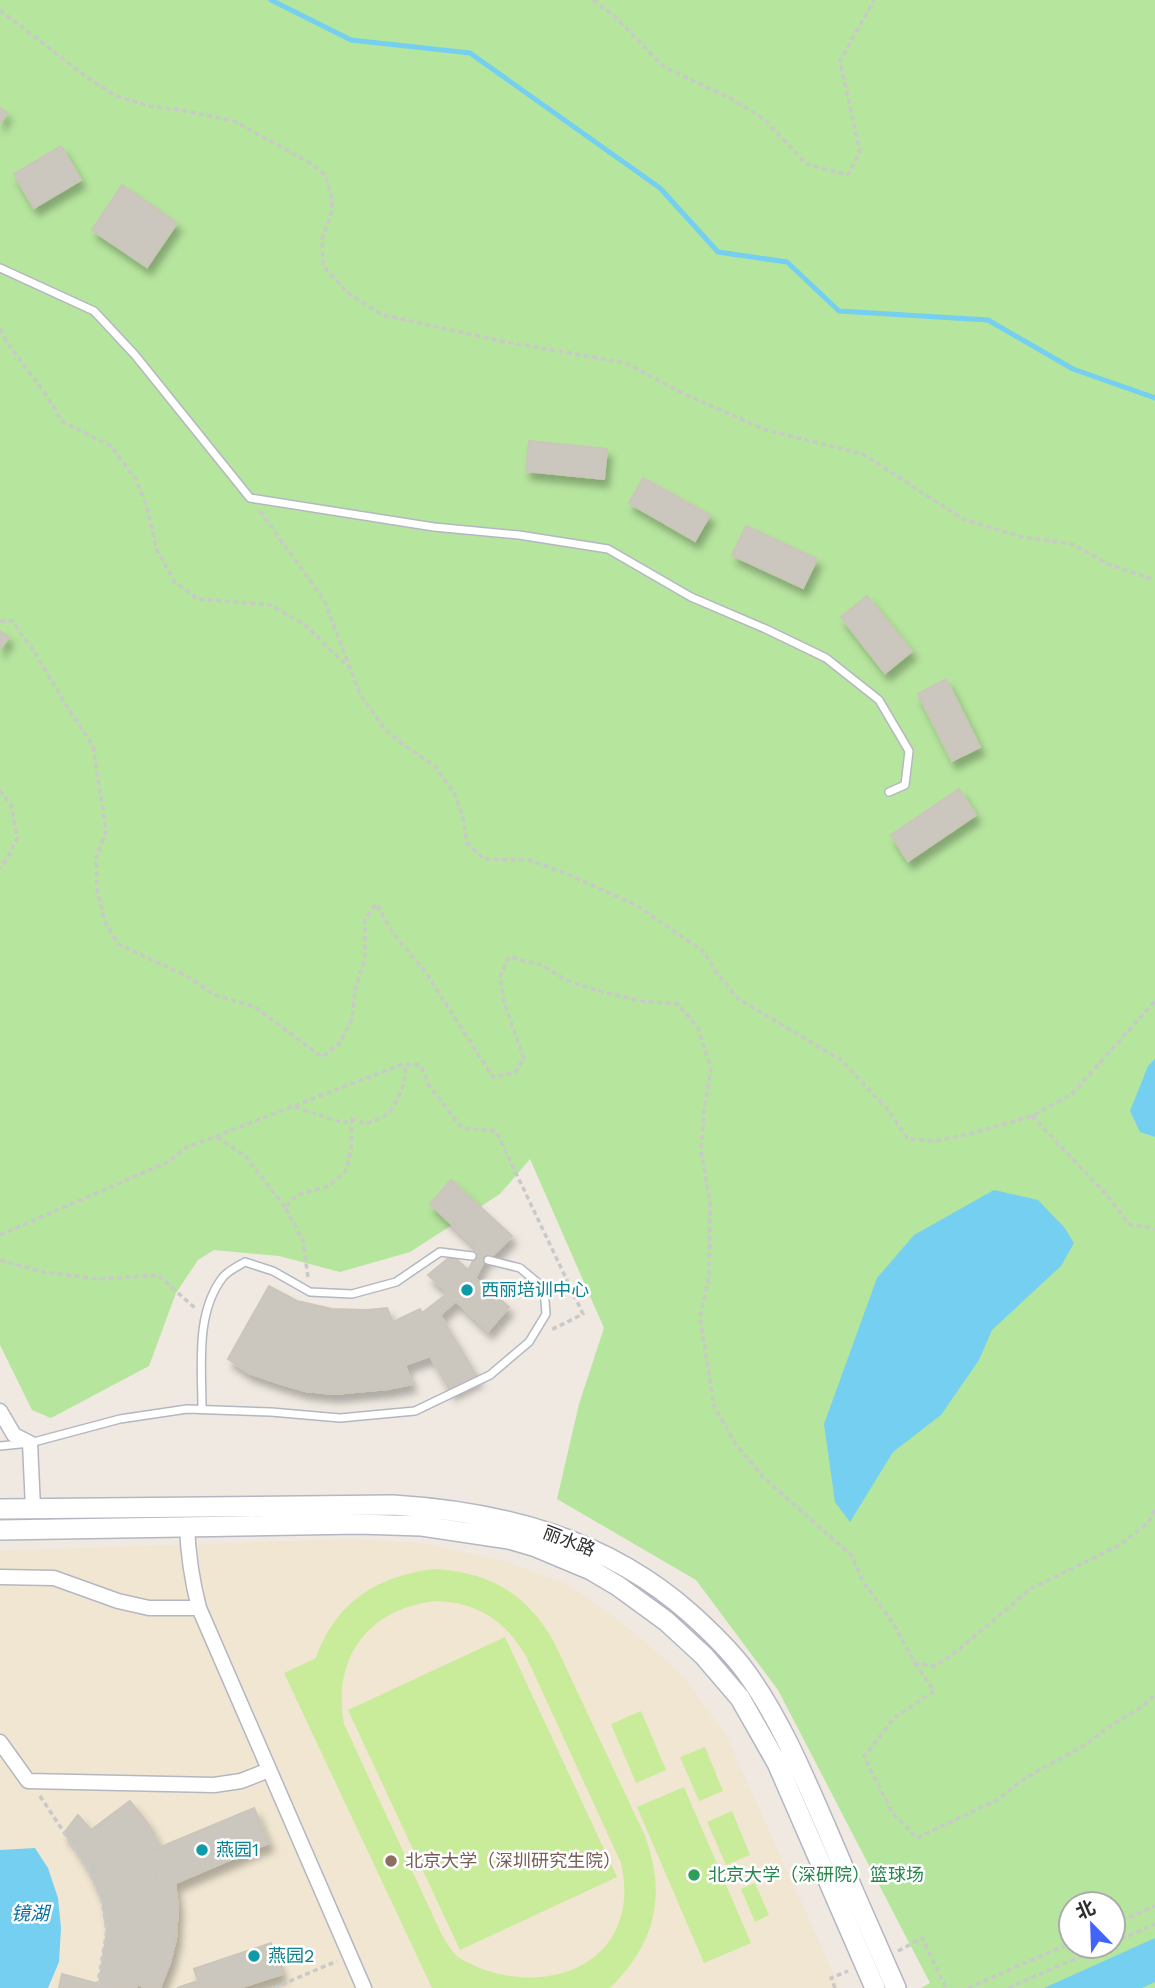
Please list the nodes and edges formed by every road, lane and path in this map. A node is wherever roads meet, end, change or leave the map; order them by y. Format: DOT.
graph roads {
  1 [pos="593,0"];
  2 [pos="874,0"];
  3 [pos="0,10"];
  4 [pos="0,268"];
  5 [pos="0,329"];
  6 [pos="250,498"];
  7 [pos="1155,580"];
  8 [pos="0,621"];
  9 [pos="351,670"];
  10 [pos="0,790"];
  11 [pos="889,792"];
  12 [pos="0,867"];
  13 [pos="1155,1001"];
  14 [pos="403,1064"];
  15 [pos="293,1106"];
  16 [pos="1032,1116"];
  17 [pos="352,1119"];
  18 [pos="215,1136"];
  19 [pos="285,1208"];
  20 [pos="1155,1229"];
  21 [pos="0,1235"];
  22 [pos="472,1256"];
  23 [pos="0,1260"];
  24 [pos="488,1260"];
  25 [pos="310,1293"];
  26 [pos="206,1317"];
  27 [pos="528,1342"];
  28 [pos="202,1409"];
  29 [pos="0,1411"];
  30 [pos="30,1443"];
  31 [pos="0,1446"];
  32 [pos="33,1508"];
  33 [pos="0,1509"];
  34 [pos="1155,1510"];
  35 [pos="187,1526"];
  36 [pos="0,1530"];
  37 [pos="0,1577"];
  38 [pos="199,1608"];
  39 [pos="915,1662"];
  40 [pos="1155,1694"];
  41 [pos="0,1742"];
  42 [pos="269,1770"];
  43 [pos="28,1781"];
  44 [pos="1155,1906"];
  45 [pos="1127,1918"];
  46 [pos="1155,1924"];
  47 [pos="1127,1937"];
  48 [pos="1057,1949"];
  49 [pos="350,1956"];
  50 [pos="1073,1960"];
  51 [pos="874,1962"];
  52 [pos="97,1988"];
  53 [pos="275,1988"];
  54 [pos="363,1988"];
  55 [pos="835,1988"];
  56 [pos="875,1988"];
  57 [pos="895,1988"];
  58 [pos="946,1988"];
  59 [pos="968,1988"];
  60 [pos="1008,1988"];
  1 -- 2 [label="path"];
  3 -- 7 [label="path"];
  4 -- 6 [label="lane"];
  5 -- 9 [label="path"];
  6 -- 9 [label="path"];
  6 -- 11 [label="lane"];
  8 -- 39 [label="path"];
  9 -- 16 [label="path"];
  10 -- 12 [label="path"];
  13 -- 16 [label="path"];
  14 -- 15 [label="path"];
  14 -- 17 [label="path"];
  14 -- 27 [label="path"];
  15 -- 17 [label="path"];
  15 -- 18 [label="path"];
  16 -- 20 [label="path"];
  17 -- 19 [label="path"];
  18 -- 19 [label="path"];
  18 -- 21 [label="path"];
  19 -- 25 [label="path"];
  22 -- 25 [label="lane"];
  23 -- 26 [label="path"];
  24 -- 27 [label="lane"];
  25 -- 26 [label="lane"];
  26 -- 28 [label="lane"];
  27 -- 28 [label="lane"];
  28 -- 30 [label="lane"];
  29 -- 30 [label="street"];
  30 -- 31 [label="lane"];
  30 -- 32 [label="street"];
  32 -- 33 [label="main road, 丽水路"];
  32 -- 51 [label="main road, 丽水路"];
  34 -- 39 [label="path"];
  35 -- 36 [label="main road, 丽水路"];
  35 -- 38 [label="street"];
  35 -- 51 [label="main road, 丽水路"];
  37 -- 38 [label="street"];
  38 -- 42 [label="street"];
  39 -- 40 [label="path"];
  41 -- 43 [label="street"];
  42 -- 43 [label="street"];
  42 -- 49 [label="street"];
  43 -- 52 [label="path"];
  44 -- 45 [label="path"];
  46 -- 47 [label="path"];
  48 -- 59 [label="path"];
  49 -- 53 [label="path"];
  49 -- 54 [label="street"];
  50 -- 60 [label="path"];
  51 -- 55 [label="path"];
  51 -- 56 [label="main road, 丽水路"];
  51 -- 57 [label="main road, 丽水路"];
  51 -- 58 [label="path"];
}
